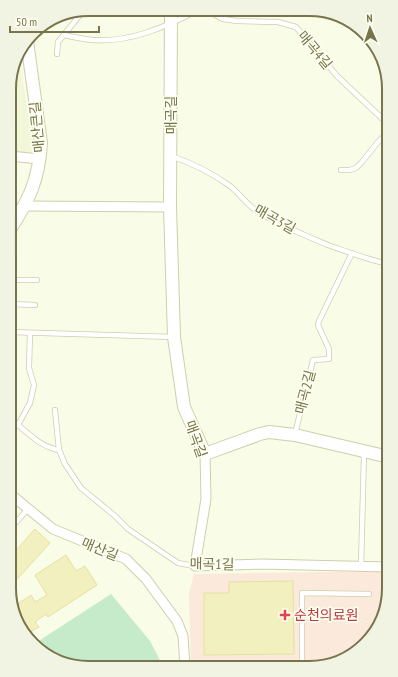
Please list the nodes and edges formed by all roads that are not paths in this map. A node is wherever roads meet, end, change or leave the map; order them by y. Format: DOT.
graph roads {
  1 [pos="171,16"];
  2 [pos="187,16"];
  3 [pos="217,16"];
  4 [pos="78,17"];
  5 [pos="171,24"];
  6 [pos="64,35"];
  7 [pos="28,49"];
  8 [pos="57,54"];
  9 [pos="382,118"];
  10 [pos="382,138"];
  11 [pos="171,156"];
  12 [pos="16,157"];
  13 [pos="40,160"];
  14 [pos="341,170"];
  15 [pos="25,206"];
  16 [pos="170,207"];
  17 [pos="16,221"];
  18 [pos="352,254"];
  19 [pos="382,263"];
  20 [pos="16,280"];
  21 [pos="37,280"];
  22 [pos="16,304"];
  23 [pos="35,305"];
  24 [pos="16,332"];
  25 [pos="30,333"];
  26 [pos="174,337"];
  27 [pos="55,410"];
  28 [pos="295,435"];
  29 [pos="59,450"];
  30 [pos="364,451"];
  31 [pos="205,454"];
  32 [pos="382,455"];
  33 [pos="16,499"];
  34 [pos="28,509"];
  35 [pos="16,522"];
  36 [pos="195,566"];
  37 [pos="361,567"];
  38 [pos="382,567"];
  39 [pos="369,594"];
  40 [pos="185,661"];
  41 [pos="302,661"];
  1 -- 5 [label="street, 매곡길"];
  2 -- 5 [label="lane, 매곡4길"];
  3 -- 9 [label="lane, 매곡4길"];
  4 -- 6 [label="lane"];
  5 -- 6 [label="lane"];
  5 -- 11 [label="street, 매곡길"];
  6 -- 8 [label="lane"];
  7 -- 13 [label="street, 매산큰길"];
  10 -- 14 [label="lane"];
  11 -- 16 [label="street, 매곡길"];
  11 -- 18 [label="lane, 매곡3길"];
  12 -- 13 [label="street"];
  13 -- 15 [label="street, 매산큰길"];
  15 -- 16 [label="street"];
  15 -- 17 [label="street, 매산큰길"];
  16 -- 26 [label="street, 매곡길"];
  18 -- 19 [label="lane, 매곡3길"];
  18 -- 28 [label="lane, 매곡2길"];
  20 -- 21 [label="lane"];
  22 -- 23 [label="lane"];
  24 -- 25 [label="lane"];
  25 -- 26 [label="lane"];
  25 -- 29 [label="lane"];
  26 -- 31 [label="street, 매곡길"];
  27 -- 29 [label="lane, 매곡1길"];
  28 -- 30 [label="street"];
  28 -- 31 [label="street"];
  29 -- 36 [label="lane, 매곡1길"];
  30 -- 32 [label="street"];
  30 -- 37 [label="lane"];
  31 -- 36 [label="street, 매곡길"];
  33 -- 34 [label="street, 매산길"];
  34 -- 35 [label="lane"];
  34 -- 40 [label="street, 매산길"];
  36 -- 37 [label="street, 매곡1길"];
  37 -- 38 [label="street, 매곡1길"];
  39 -- 41 [label="lane"];
}
